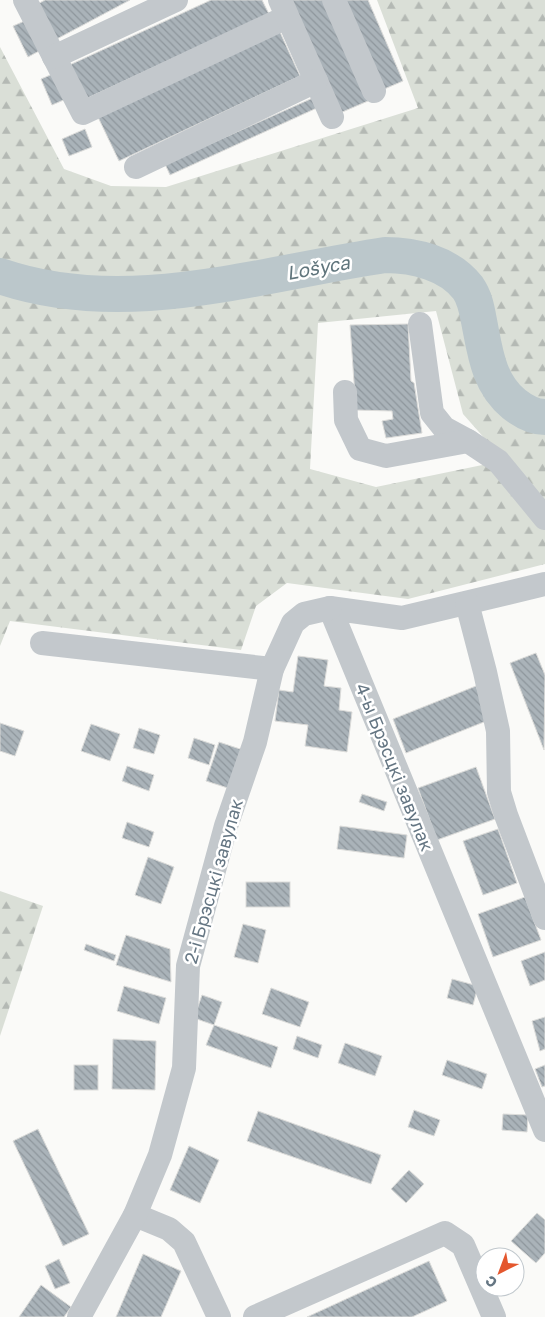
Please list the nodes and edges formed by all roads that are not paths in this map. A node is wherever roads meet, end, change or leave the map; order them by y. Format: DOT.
graph roads {
  1 [pos="25,0"];
  2 [pos="176,0"];
  3 [pos="334,0"];
  4 [pos="283,9"];
  5 [pos="54,57"];
  6 [pos="316,81"];
  7 [pos="374,91"];
  8 [pos="332,117"];
  9 [pos="136,167"];
  10 [pos="420,324"];
  11 [pos="345,392"];
  12 [pos="468,441"];
  13 [pos="545,518"];
  14 [pos="545,584"];
  15 [pos="467,603"];
  16 [pos="330,608"];
  17 [pos="42,643"];
  18 [pos="272,669"];
  19 [pos="545,918"];
  20 [pos="545,1130"];
  21 [pos="135,1215"];
  22 [pos="79,1317"];
  23 [pos="219,1317"];
  24 [pos="255,1317"];
  25 [pos="494,1317"];
  1 -- 5 [label="street"];
  2 -- 5 [label="street"];
  3 -- 7 [label="street"];
  4 -- 5 [label="street"];
  4 -- 6 [label="street"];
  6 -- 8 [label="street"];
  6 -- 9 [label="street"];
  10 -- 12 [label="street"];
  11 -- 12 [label="street"];
  12 -- 13 [label="street"];
  14 -- 15 [label="street"];
  15 -- 16 [label="street"];
  15 -- 19 [label="street"];
  16 -- 18 [label="street, 2-і Брэсцкі завулак"];
  16 -- 20 [label="street, 4-ы Брэсцкі завулак"];
  17 -- 18 [label="street"];
  18 -- 21 [label="street, 2-і Брэсцкі завулак"];
  21 -- 22 [label="street, 2-і Брэсцкі завулак"];
  21 -- 23 [label="street"];
  24 -- 25 [label="street"];
}
